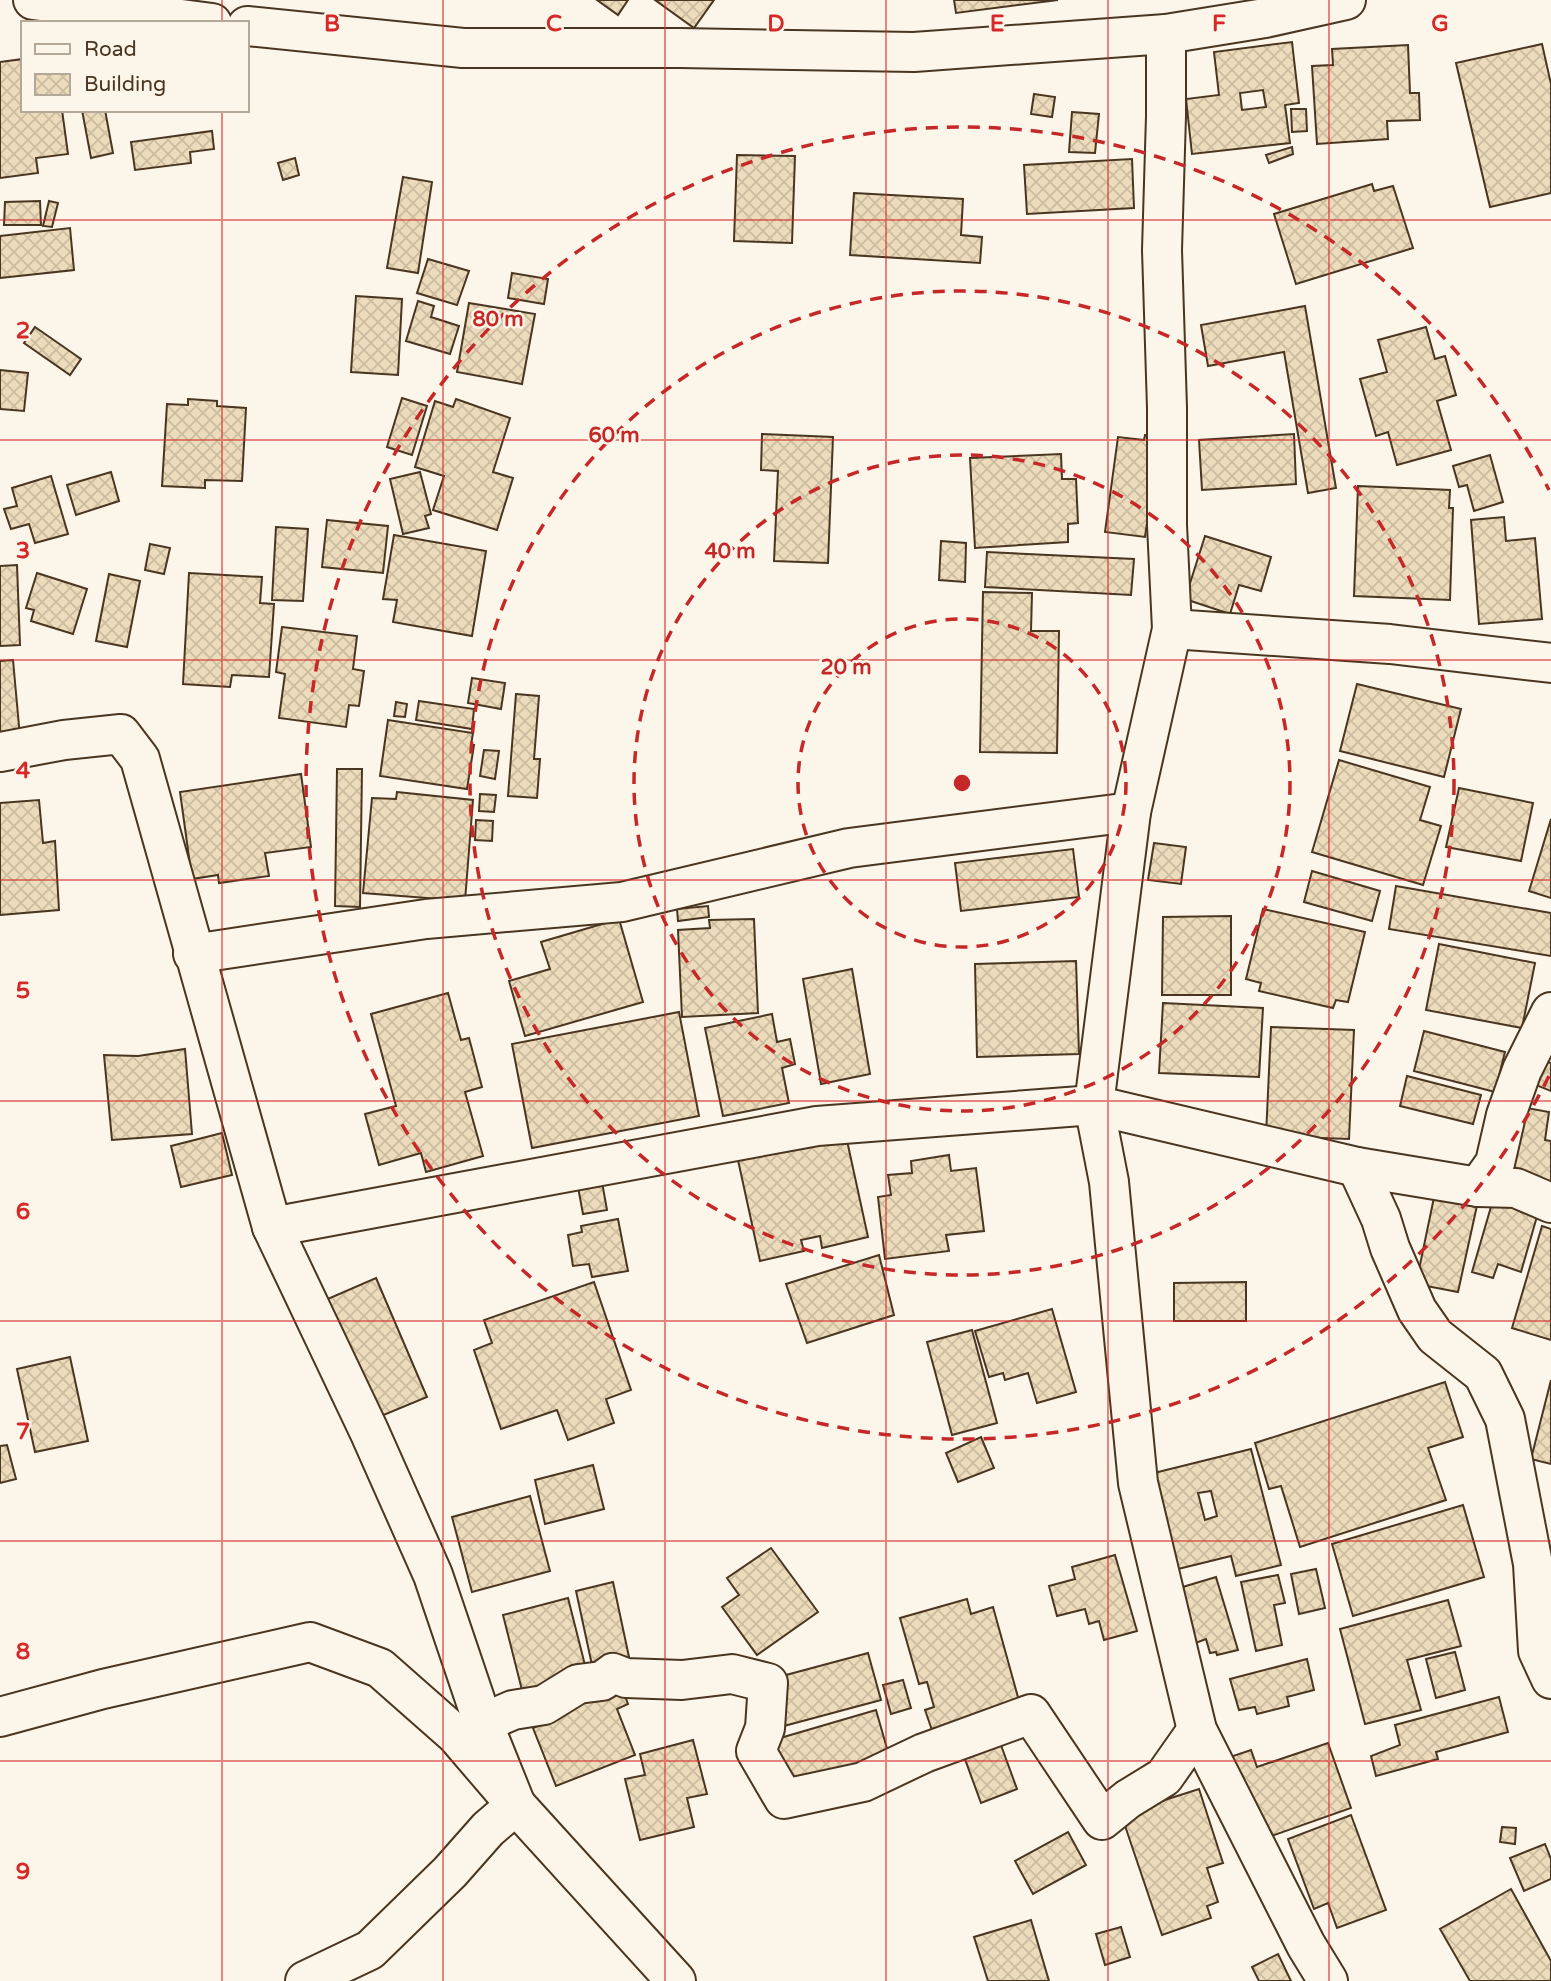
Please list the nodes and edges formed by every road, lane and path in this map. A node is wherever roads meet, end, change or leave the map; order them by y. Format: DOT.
graph roads {
  1 [pos="33,0"];
  2 [pos="1346,0"];
  3 [pos="196,21"];
  4 [pos="248,26"];
  5 [pos="1166,34"];
  6 [pos="1172,629"];
  7 [pos="1551,663"];
  8 [pos="0,752"];
  9 [pos="1131,812"];
  10 [pos="193,954"];
  11 [pos="1551,1012"];
  12 [pos="1094,1105"];
  13 [pos="1357,1167"];
  14 [pos="1478,1187"];
  15 [pos="1551,1203"];
  16 [pos="272,1227"];
  17 [pos="1551,1679"];
  18 [pos="0,1717"];
  19 [pos="483,1723"];
  20 [pos="1197,1730"];
  21 [pos="516,1805"];
  22 [pos="305,1981"];
  23 [pos="676,1981"];
  24 [pos="1328,1981"];
  1 -- 3 [label="street"];
  2 -- 5 [label="street"];
  4 -- 5 [label="street"];
  5 -- 6 [label="street"];
  6 -- 7 [label="street"];
  6 -- 9 [label="street"];
  8 -- 10 [label="street"];
  9 -- 10 [label="street"];
  9 -- 12 [label="street"];
  10 -- 16 [label="street"];
  11 -- 14 [label="street"];
  12 -- 13 [label="street"];
  12 -- 16 [label="street"];
  12 -- 20 [label="street"];
  13 -- 14 [label="street"];
  13 -- 17 [label="street"];
  14 -- 15 [label="street"];
  16 -- 19 [label="street"];
  18 -- 21 [label="street"];
  19 -- 20 [label="street"];
  19 -- 21 [label="street"];
  20 -- 24 [label="street"];
  21 -- 22 [label="street"];
  21 -- 23 [label="street"];
}
